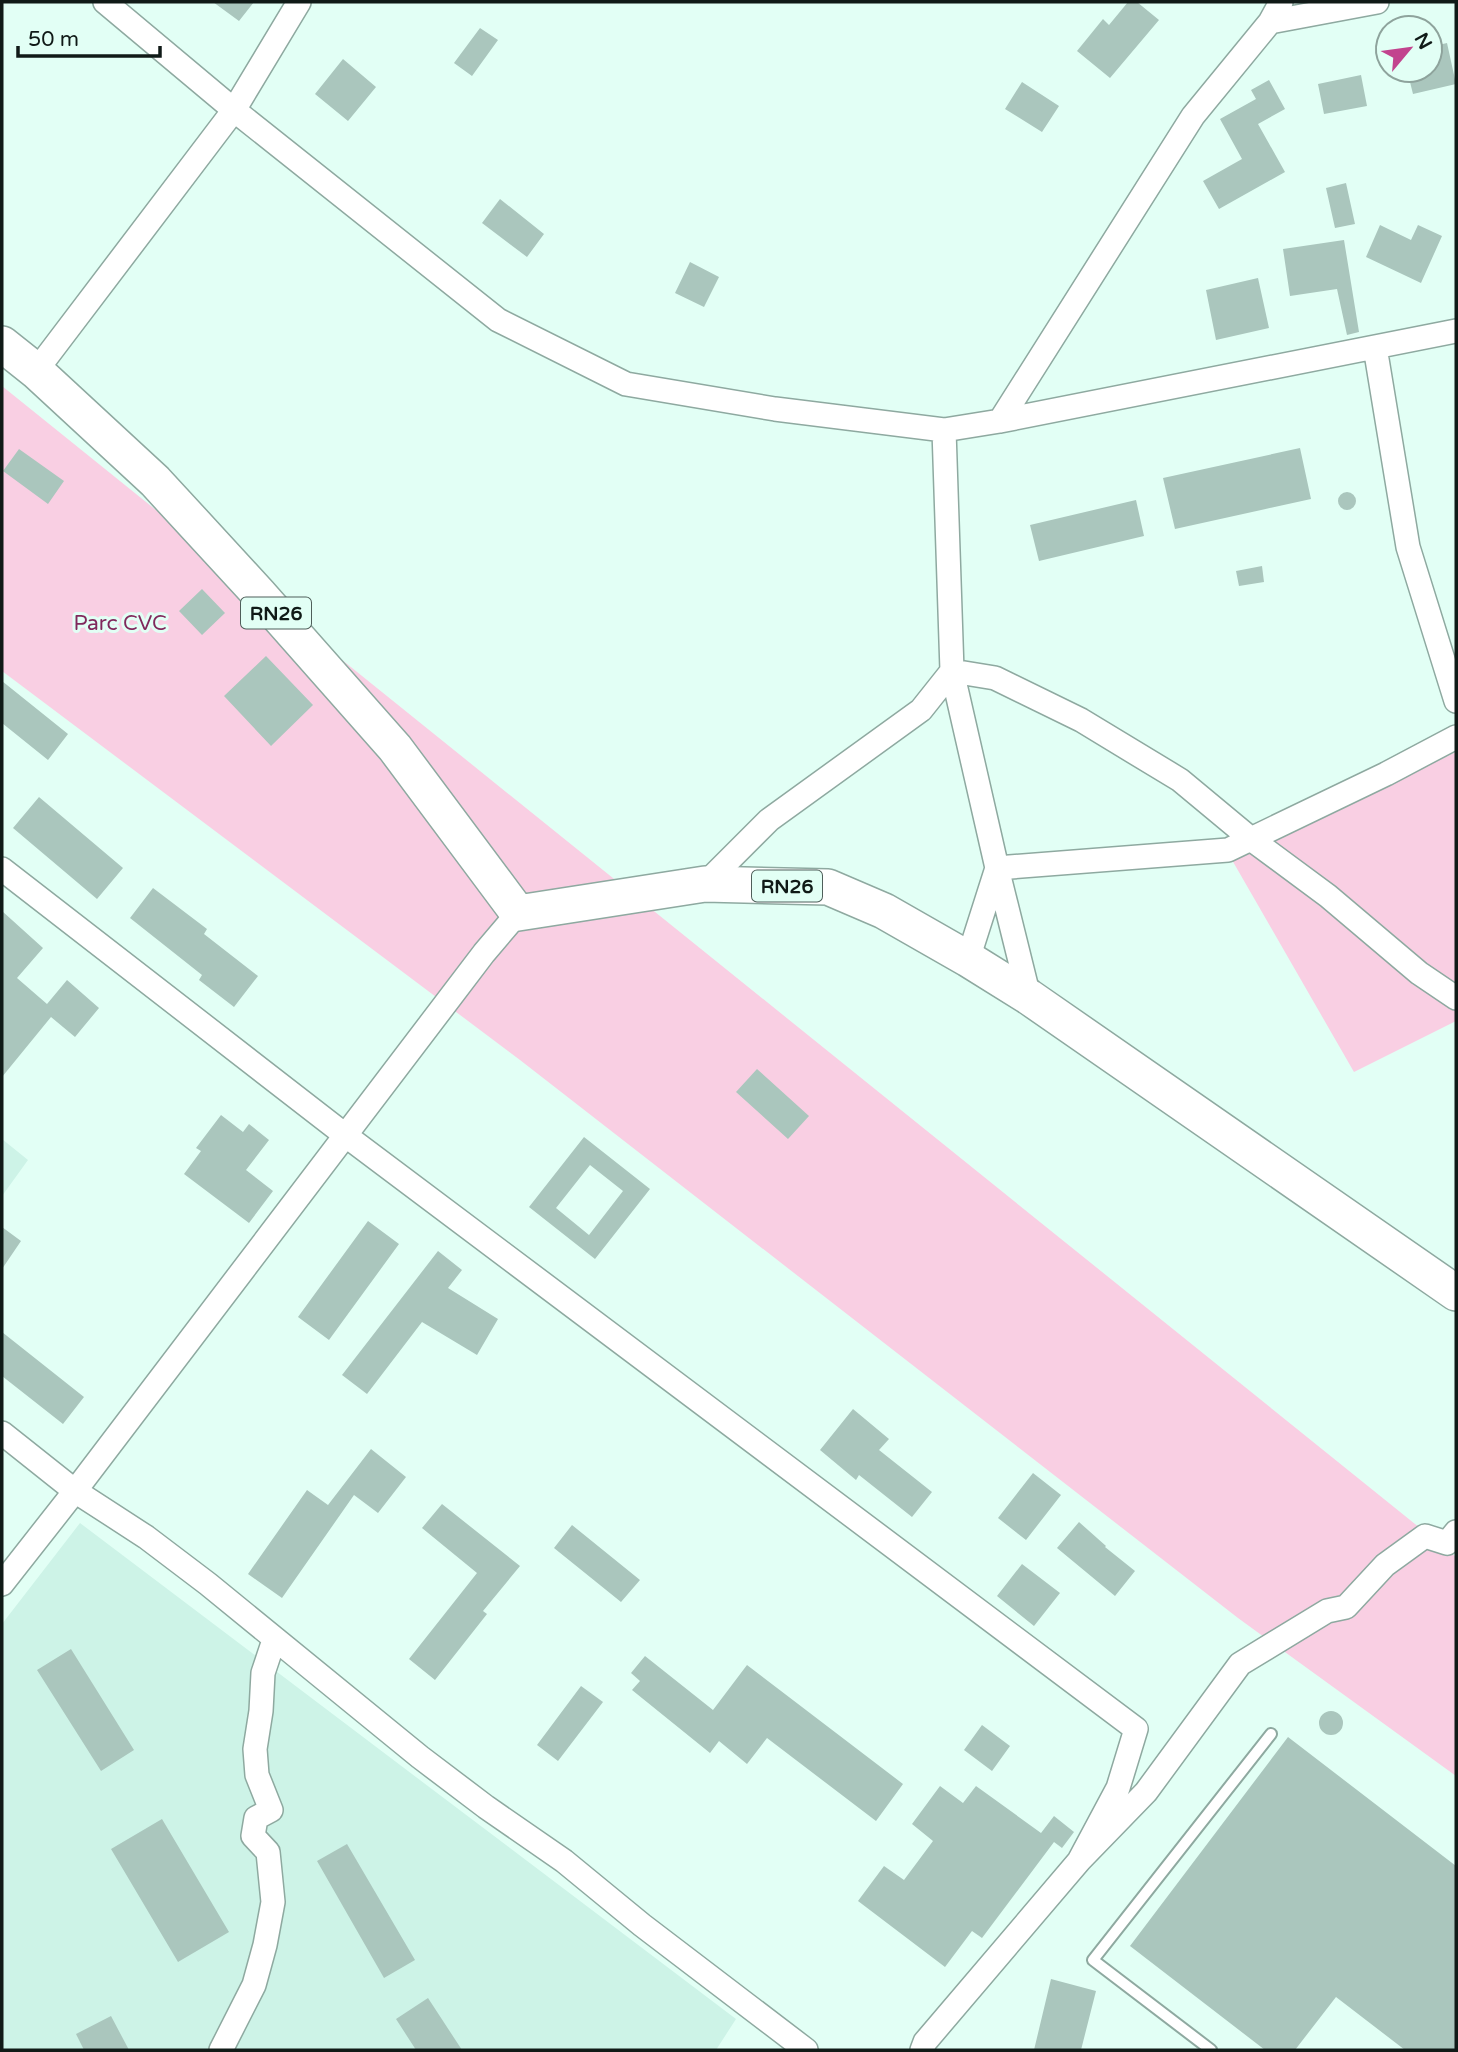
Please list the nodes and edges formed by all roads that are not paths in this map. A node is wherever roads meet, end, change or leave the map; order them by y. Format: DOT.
graph roads {
  1 [pos="105,2"];
  2 [pos="299,2"];
  3 [pos="1377,2"];
  4 [pos="1275,12"];
  5 [pos="234,110"];
  6 [pos="1456,331"];
  7 [pos="2,344"];
  8 [pos="1375,347"];
  9 [pos="36,371"];
  10 [pos="1000,422"];
  11 [pos="944,430"];
  12 [pos="952,671"];
  13 [pos="1456,701"];
  14 [pos="1456,737"];
  15 [pos="1251,839"];
  16 [pos="997,868"];
  17 [pos="2,869"];
  18 [pos="705,884"];
  19 [pos="518,913"];
  20 [pos="968,959"];
  21 [pos="1029,997"];
  22 [pos="1456,998"];
  23 [pos="345,1135"];
  24 [pos="1456,1293"];
  25 [pos="2,1433"];
  26 [pos="75,1492"];
  27 [pos="1456,1531"];
  28 [pos="2,1584"];
  29 [pos="274,1640"];
  30 [pos="1271,1734"];
  31 [pos="1079,1861"];
  32 [pos="221,2050"];
  33 [pos="806,2050"];
  34 [pos="922,2050"];
  35 [pos="1211,2050"];
  1 -- 5 [label="street"];
  2 -- 5 [label="street"];
  3 -- 4 [label="street"];
  4 -- 10 [label="street"];
  5 -- 9 [label="street"];
  5 -- 11 [label="street"];
  6 -- 8 [label="street"];
  7 -- 9 [label="main road, RN26"];
  8 -- 10 [label="street"];
  8 -- 13 [label="street"];
  9 -- 19 [label="main road, RN26"];
  10 -- 11 [label="street"];
  11 -- 12 [label="street"];
  12 -- 15 [label="street"];
  12 -- 16 [label="street"];
  12 -- 18 [label="street"];
  14 -- 15 [label="street"];
  15 -- 16 [label="street"];
  15 -- 22 [label="street"];
  16 -- 20 [label="street"];
  16 -- 21 [label="street"];
  17 -- 23 [label="street"];
  18 -- 19 [label="main road, RN26"];
  18 -- 20 [label="main road, RN26"];
  19 -- 23 [label="street"];
  20 -- 21 [label="main road, RN26"];
  21 -- 24 [label="main road, RN26"];
  23 -- 26 [label="street"];
  23 -- 31 [label="street"];
  25 -- 26 [label="street"];
  26 -- 28 [label="street"];
  26 -- 29 [label="street"];
  27 -- 31 [label="street"];
  29 -- 32 [label="street"];
  29 -- 33 [label="street"];
  30 -- 35 [label="lane"];
  31 -- 34 [label="street"];
}
